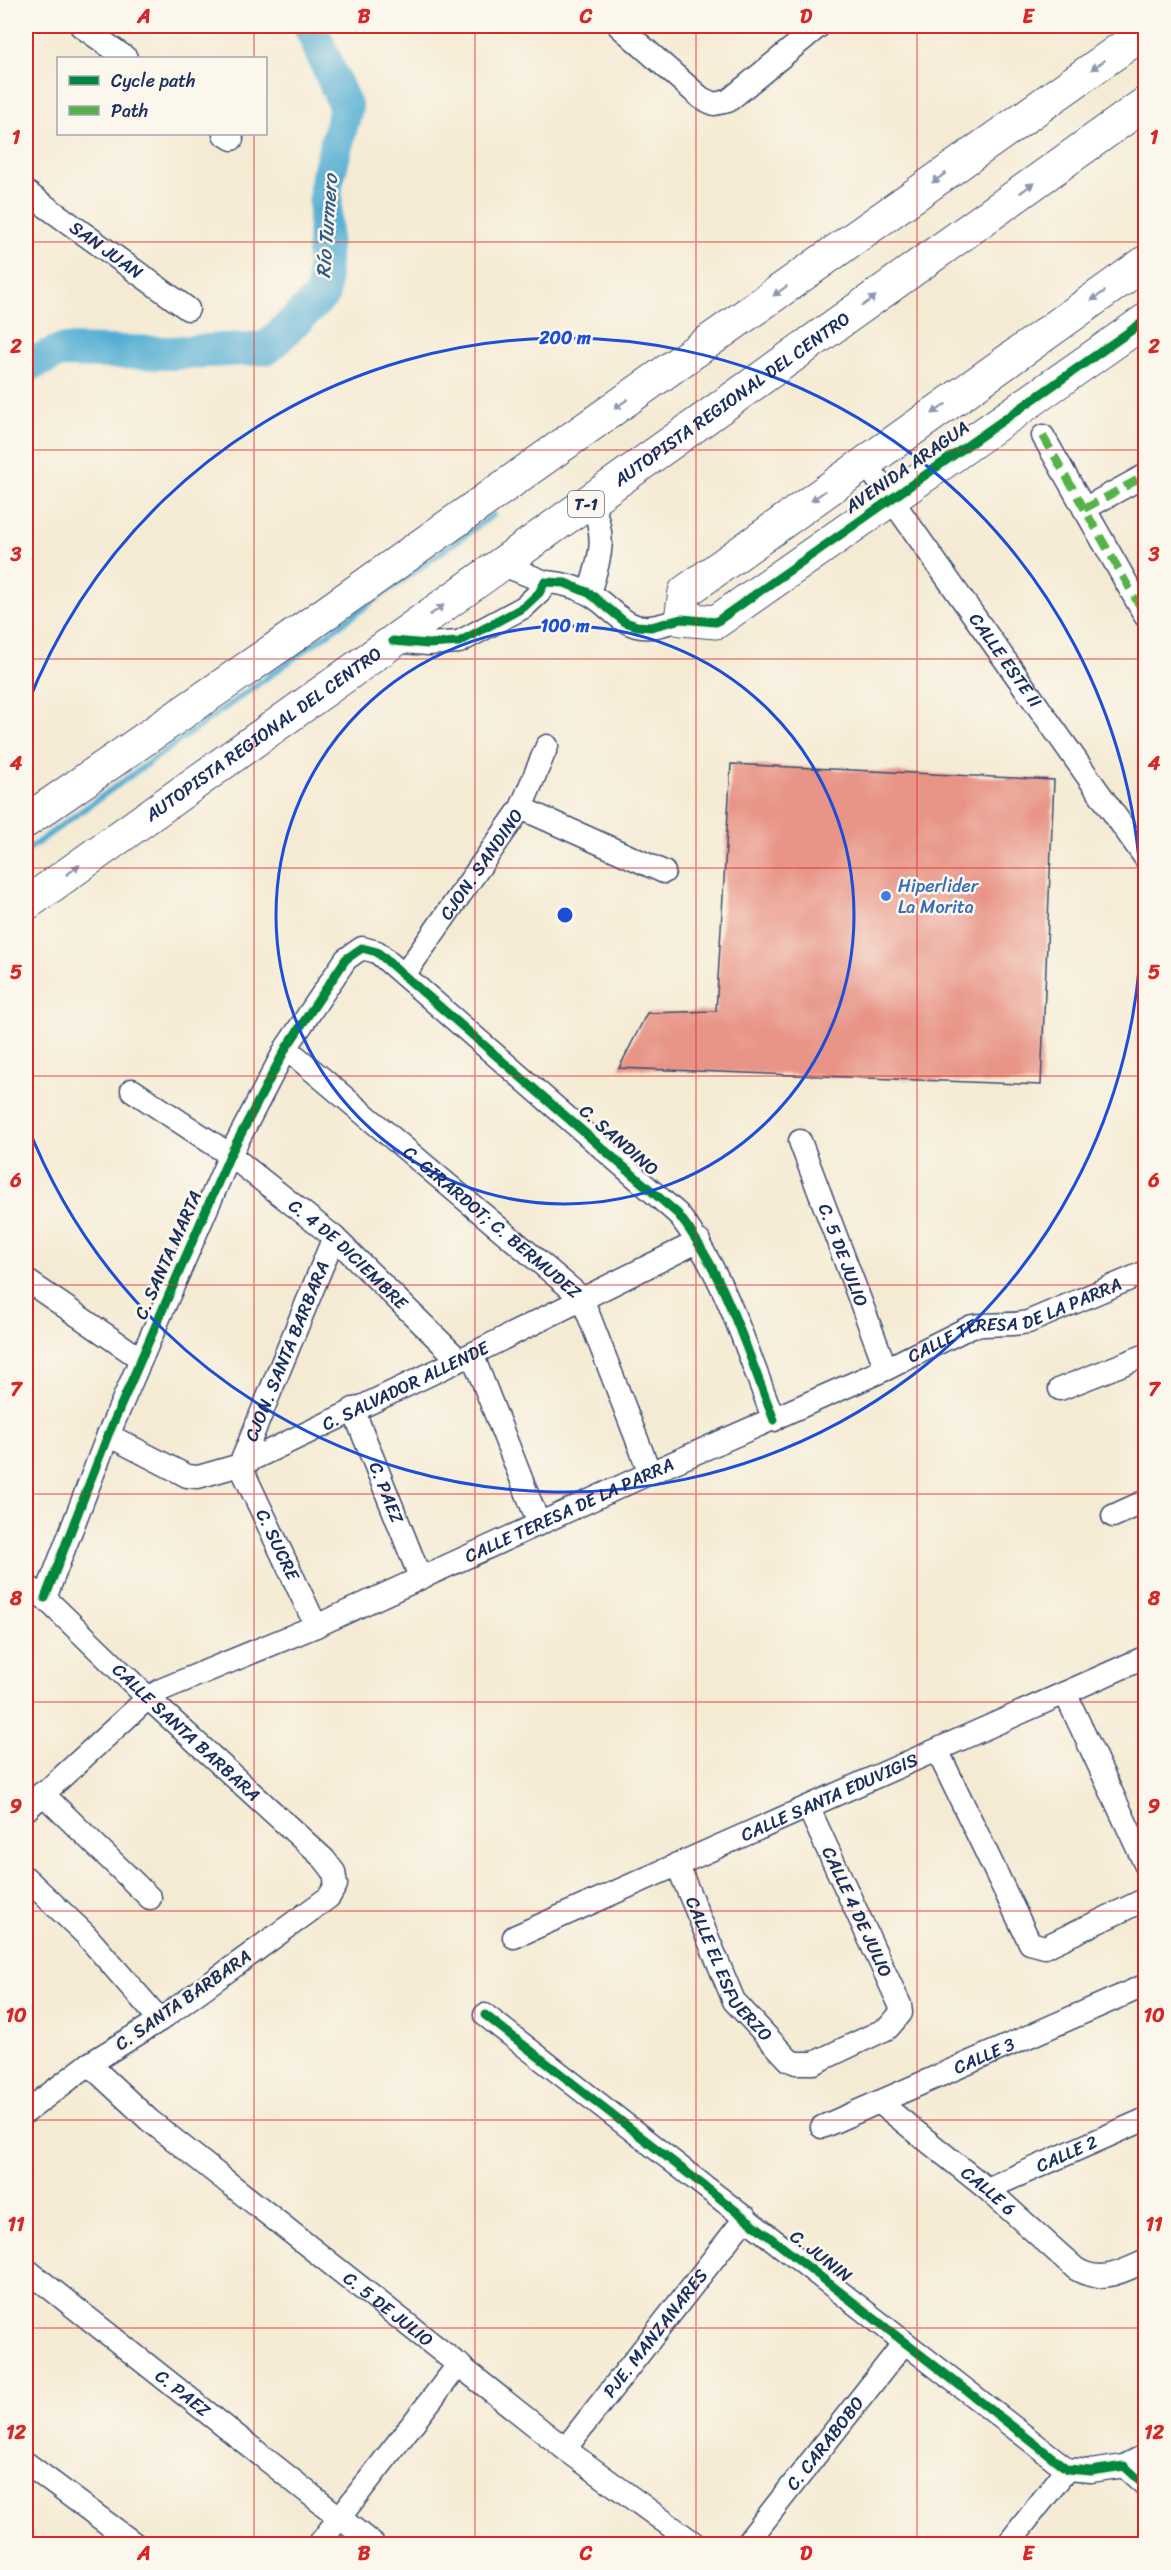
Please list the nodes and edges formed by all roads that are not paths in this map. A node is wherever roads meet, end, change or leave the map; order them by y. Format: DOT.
graph roads {
  1 [pos="81,26"];
  2 [pos="619,26"];
  3 [pos="819,26"];
  4 [pos="1146,31"];
  5 [pos="125,57"];
  6 [pos="1146,103"];
  7 [pos="26,192"];
  8 [pos="1146,262"];
  9 [pos="188,309"];
  10 [pos="1146,320"];
  11 [pos="1043,436"];
  12 [pos="865,462"];
  13 [pos="1146,474"];
  14 [pos="892,497"];
  15 [pos="591,500"];
  16 [pos="1084,509"];
  17 [pos="501,564"];
  18 [pos="545,582"];
  19 [pos="589,593"];
  20 [pos="1146,617"];
  21 [pos="681,619"];
  22 [pos="393,641"];
  23 [pos="547,746"];
  24 [pos="521,808"];
  25 [pos="26,821"];
  26 [pos="1146,859"];
  27 [pos="664,872"];
  28 [pos="26,904"];
  29 [pos="362,948"];
  30 [pos="404,975"];
  31 [pos="286,1048"];
  32 [pos="132,1090"];
  33 [pos="800,1141"];
  34 [pos="230,1155"];
  35 [pos="334,1237"];
  36 [pos="699,1241"];
  37 [pos="1146,1272"];
  38 [pos="26,1280"];
  39 [pos="582,1298"];
  40 [pos="1146,1355"];
  41 [pos="465,1357"];
  42 [pos="141,1359"];
  43 [pos="886,1369"];
  44 [pos="1060,1389"];
  45 [pos="353,1409"];
  46 [pos="774,1420"];
  47 [pos="108,1435"];
  48 [pos="240,1465"];
  49 [pos="650,1473"];
  50 [pos="1146,1501"];
  51 [pos="1113,1516"];
  52 [pos="539,1524"];
  53 [pos="420,1577"];
  54 [pos="26,1585"];
  55 [pos="45,1598"];
  56 [pos="316,1626"];
  57 [pos="1146,1657"];
  58 [pos="1065,1693"];
  59 [pos="148,1698"];
  60 [pos="937,1750"];
  61 [pos="42,1793"];
  62 [pos="808,1807"];
  63 [pos="26,1809"];
  64 [pos="677,1864"];
  65 [pos="1146,1866"];
  66 [pos="26,1878"];
  67 [pos="336,1885"];
  68 [pos="150,1898"];
  69 [pos="1146,1899"];
  70 [pos="514,1937"];
  71 [pos="1146,1985"];
  72 [pos="485,2015"];
  73 [pos="160,2020"];
  74 [pos="796,2063"];
  75 [pos="89,2064"];
  76 [pos="879,2102"];
  77 [pos="26,2112"];
  78 [pos="1146,2119"];
  79 [pos="822,2127"];
  80 [pos="987,2189"];
  81 [pos="746,2217"];
  82 [pos="1146,2261"];
  83 [pos="26,2269"];
  84 [pos="904,2343"];
  85 [pos="459,2364"];
  86 [pos="565,2449"];
  87 [pos="1146,2455"];
  88 [pos="26,2463"];
  89 [pos="1124,2466"];
  90 [pos="1067,2469"];
  91 [pos="1146,2486"];
  92 [pos="340,2517"];
  93 [pos="135,2544"];
  94 [pos="319,2544"];
  95 [pos="373,2544"];
  96 [pos="695,2544"];
  97 [pos="746,2544"];
  98 [pos="1008,2544"];
  1 -- 5 [label="street"];
  2 -- 3 [label="street"];
  4 -- 25 [label="main road, one-way"];
  15 -- 6 [label="main road, AUTOPISTA REGIONAL DEL CENTRO / T-1, one-way"];
  7 -- 9 [label="street, SAN JUAN"];
  8 -- 12 [label="main road, AVENIDA ARAGUA, one-way"];
  10 -- 14 [label="main road, AVENIDA ARAGUA"];
  11 -- 16 [label="street"];
  12 -- 14 [label="street, CALLE ESTE II"];
  12 -- 21 [label="main road, AVENIDA ARAGUA, one-way"];
  13 -- 16 [label="street"];
  14 -- 21 [label="main road, AVENIDA ARAGUA"];
  14 -- 26 [label="street, CALLE ESTE II"];
  15 -- 17 [label="main road, AUTOPISTA REGIONAL DEL CENTRO / T-1"];
  15 -- 19 [label="street"];
  16 -- 20 [label="street"];
  17 -- 18 [label="street"];
  22 -- 17 [label="main road, AUTOPISTA REGIONAL DEL CENTRO / T-1, one-way"];
  18 -- 19 [label="street"];
  18 -- 22 [label="street"];
  19 -- 21 [label="street"];
  28 -- 22 [label="main road, AUTOPISTA REGIONAL DEL CENTRO / T-1, one-way"];
  23 -- 24 [label="street, CJON. SANDINO"];
  24 -- 27 [label="street"];
  24 -- 30 [label="street, CJON. SANDINO"];
  29 -- 30 [label="street, C. SANDINO"];
  29 -- 31 [label="street, C. SANTA MARTA"];
  30 -- 36 [label="street, C. SANDINO"];
  31 -- 34 [label="street, C. SANTA MARTA"];
  31 -- 39 [label="street, C. GIRARDOT; C. BERMUDEZ"];
  32 -- 34 [label="street, C. 4 DE DICIEMBRE"];
  33 -- 43 [label="street, C. 5 DE JULIO"];
  34 -- 35 [label="street, C. 4 DE DICIEMBRE"];
  34 -- 42 [label="street, C. SANTA MARTA"];
  35 -- 41 [label="street, C. 4 DE DICIEMBRE"];
  35 -- 48 [label="street, CJON. SANTA BARBARA"];
  36 -- 39 [label="street, C. SALVADOR ALLENDE"];
  36 -- 46 [label="street, C. SANDINO"];
  37 -- 43 [label="street, CALLE TERESA DE LA PARRA"];
  38 -- 42 [label="street"];
  39 -- 41 [label="street, C. SALVADOR ALLENDE"];
  39 -- 49 [label="street, C. GIRARDOT; C. BERMUDEZ"];
  40 -- 44 [label="street"];
  41 -- 45 [label="street, C. SALVADOR ALLENDE"];
  41 -- 52 [label="street, C. 4 DE DICIEMBRE"];
  42 -- 47 [label="street, C. SANTA MARTA"];
  43 -- 46 [label="street, CALLE TERESA DE LA PARRA"];
  45 -- 48 [label="street, C. SALVADOR ALLENDE"];
  45 -- 53 [label="street, C. PAEZ"];
  46 -- 49 [label="street, CALLE TERESA DE LA PARRA"];
  47 -- 48 [label="street, C. SALVADOR ALLENDE"];
  47 -- 55 [label="street, C. SANTA MARTA"];
  48 -- 56 [label="street, C. SUCRE"];
  49 -- 52 [label="street, CALLE TERESA DE LA PARRA"];
  50 -- 51 [label="street"];
  52 -- 53 [label="street, CALLE TERESA DE LA PARRA"];
  53 -- 56 [label="street, CALLE TERESA DE LA PARRA"];
  54 -- 55 [label="street, CALLE SANTA BARBARA"];
  55 -- 59 [label="street, CALLE SANTA BARBARA"];
  56 -- 59 [label="street, CALLE TERESA DE LA PARRA"];
  57 -- 58 [label="street, CALLE SANTA EDUVIGIS"];
  58 -- 60 [label="street, CALLE SANTA EDUVIGIS"];
  58 -- 65 [label="street"];
  59 -- 61 [label="street, CALLE TERESA DE LA PARRA"];
  59 -- 67 [label="street, CALLE SANTA BARBARA"];
  60 -- 62 [label="street, CALLE SANTA EDUVIGIS"];
  60 -- 69 [label="street"];
  61 -- 63 [label="street, CALLE TERESA DE LA PARRA"];
  61 -- 68 [label="street"];
  62 -- 64 [label="street, CALLE SANTA EDUVIGIS"];
  62 -- 74 [label="street, CALLE 4 DE JULIO"];
  64 -- 70 [label="street, CALLE SANTA EDUVIGIS"];
  64 -- 74 [label="street, CALLE EL ESFUERZO"];
  66 -- 73 [label="street"];
  67 -- 73 [label="street, C. SANTA BARBARA"];
  71 -- 76 [label="street, CALLE 3"];
  72 -- 81 [label="street, C. JUNIN"];
  73 -- 75 [label="street, C. SANTA BARBARA"];
  75 -- 77 [label="street, C. SANTA BARBARA"];
  75 -- 85 [label="street, C. 5 DE JULIO"];
  76 -- 79 [label="street, CALLE 3"];
  76 -- 80 [label="street, CALLE 6"];
  78 -- 80 [label="street, CALLE 2"];
  80 -- 82 [label="street, CALLE 6"];
  81 -- 84 [label="street, C. JUNIN"];
  81 -- 86 [label="street, PJE. MANZANARES"];
  83 -- 92 [label="street, C. PAEZ"];
  84 -- 90 [label="street, C. JUNIN"];
  84 -- 97 [label="street, C. CARABOBO"];
  85 -- 86 [label="street, C. 5 DE JULIO"];
  85 -- 92 [label="street"];
  86 -- 96 [label="street, C. 5 DE JULIO"];
  87 -- 89 [label="street"];
  88 -- 93 [label="street"];
  89 -- 90 [label="street"];
  89 -- 91 [label="street"];
  90 -- 98 [label="street"];
  92 -- 94 [label="street"];
  92 -- 95 [label="street, C. PAEZ"];
}
